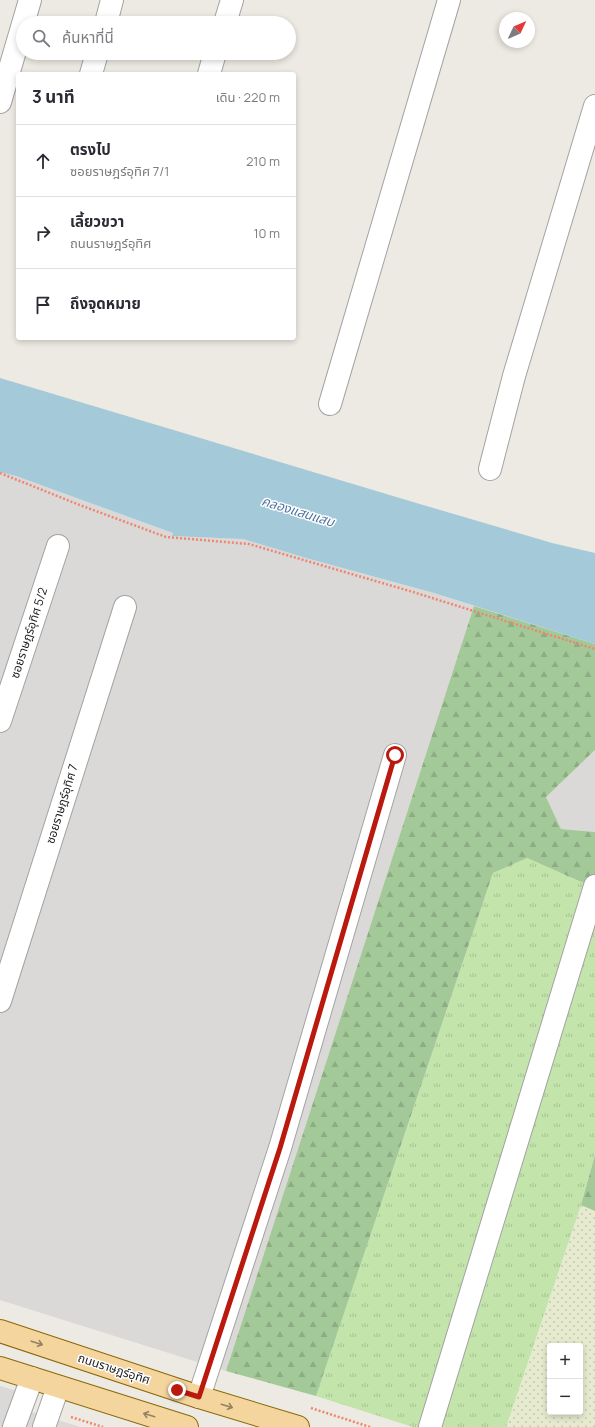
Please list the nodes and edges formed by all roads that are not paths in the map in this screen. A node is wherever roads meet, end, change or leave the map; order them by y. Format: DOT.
graph roads {
  1 [pos="30,0"];
  2 [pos="112,0"];
  3 [pos="232,0"];
  4 [pos="449,0"];
  5 [pos="25,16"];
  6 [pos="108,16"];
  7 [pos="226,16"];
  8 [pos="16,48"];
  9 [pos="95,60"];
  10 [pos="213,60"];
  11 [pos="92,72"];
  12 [pos="210,72"];
  13 [pos="0,102"];
  14 [pos="595,106"];
  15 [pos="330,404"];
  16 [pos="490,469"];
  17 [pos="58,546"];
  18 [pos="125,607"];
  19 [pos="0,721"];
  20 [pos="395,755"];
  21 [pos="595,886"];
  22 [pos="0,1001"];
  23 [pos="0,1331"];
  24 [pos="0,1368"];
  25 [pos="32,1378"];
  26 [pos="58,1387"];
  27 [pos="199,1397"];
  28 [pos="14,1427"];
  29 [pos="44,1427"];
  30 [pos="187,1427"];
  31 [pos="298,1427"];
  32 [pos="430,1427"];
  1 -- 5 [label="street"];
  2 -- 6 [label="street"];
  3 -- 7 [label="street"];
  4 -- 15 [label="street"];
  8 -- 13 [label="street"];
  9 -- 11 [label="street"];
  10 -- 12 [label="street"];
  14 -- 16 [label="street"];
  17 -- 19 [label="street, ซอยราษฎร์อุทิศ 5/2"];
  18 -- 22 [label="street, ซอยราษฎร์อุทิศ 7"];
  20 -- 27 [label="street"];
  21 -- 32 [label="street"];
  23 -- 27 [label="main road, ถนนราษฎร์อุทิศ, one-way"];
  24 -- 25 [label="main road"];
  25 -- 26 [label="main road"];
  25 -- 28 [label="street"];
  26 -- 29 [label="street"];
  30 -- 26 [label="main road, one-way"];
  27 -- 31 [label="main road, ถนนราษฎร์อุทิศ, one-way"];
}
